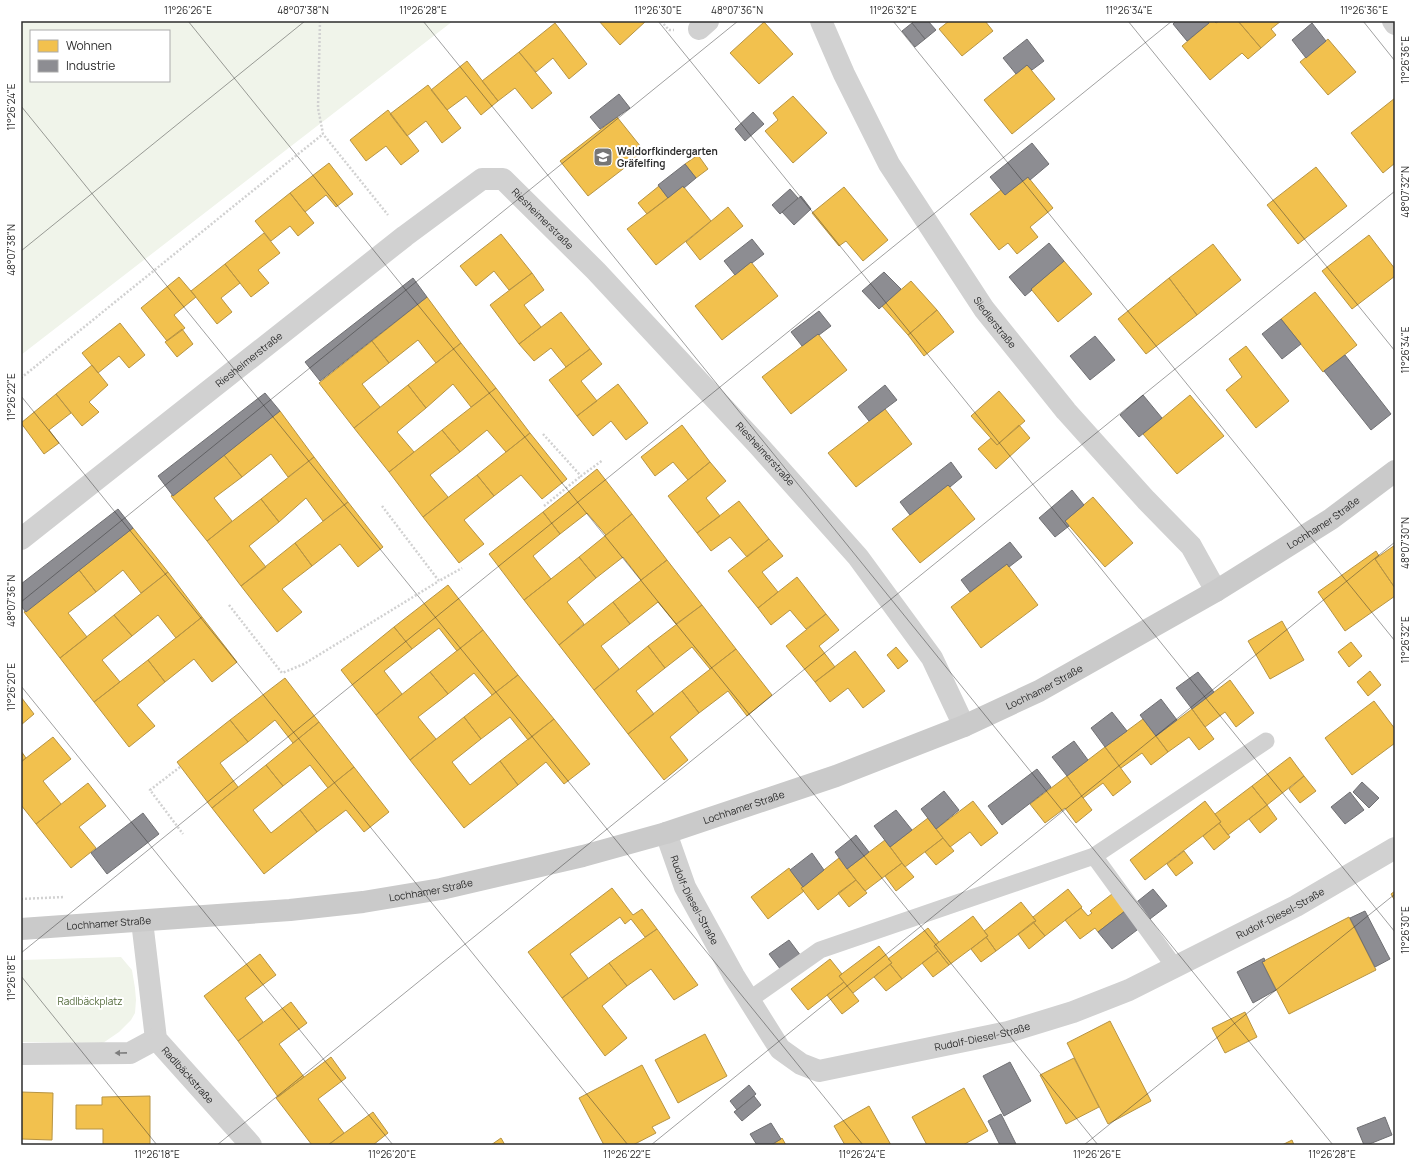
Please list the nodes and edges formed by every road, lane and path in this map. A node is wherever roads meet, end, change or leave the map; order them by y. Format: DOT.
graph roads {
  1 [pos="320,21"];
  2 [pos="821,21"];
  3 [pos="1393,21"];
  4 [pos="1395,24"];
  5 [pos="322,134"];
  6 [pos="405,236"];
  7 [pos="21,378"];
  8 [pos="543,434"];
  9 [pos="603,460"];
  10 [pos="1395,471"];
  11 [pos="581,476"];
  12 [pos="382,506"];
  13 [pos="544,506"];
  14 [pos="21,540"];
  15 [pos="462,568"];
  16 [pos="439,581"];
  17 [pos="1216,591"];
  18 [pos="228,605"];
  19 [pos="964,726"];
  20 [pos="1266,741"];
  21 [pos="180,767"];
  22 [pos="666,833"];
  23 [pos="183,834"];
  24 [pos="1395,848"];
  25 [pos="1094,856"];
  26 [pos="66,897"];
  27 [pos="21,899"];
  28 [pos="142,921"];
  29 [pos="21,929"];
  30 [pos="1174,966"];
  31 [pos="749,1000"];
  32 [pos="156,1039"];
  33 [pos="21,1054"];
  34 [pos="251,1145"];
  1 -- 5 [label="path"];
  2 -- 17 [label="street, Siedlerstraße"];
  3 -- 4 [label="street"];
  5 -- 6 [label="path"];
  5 -- 7 [label="path"];
  6 -- 14 [label="street, Riesheimerstraße"];
  6 -- 19 [label="street, Riesheimerstraße"];
  8 -- 11 [label="path"];
  9 -- 11 [label="path"];
  10 -- 17 [label="street, Lochhamer Straße"];
  11 -- 13 [label="path"];
  12 -- 16 [label="path"];
  15 -- 16 [label="path"];
  16 -- 18 [label="path"];
  17 -- 19 [label="street, Lochhamer Straße"];
  19 -- 22 [label="street, Lochhamer Straße"];
  20 -- 25 [label="lane"];
  21 -- 23 [label="path"];
  22 -- 28 [label="street, Lochhamer Straße"];
  22 -- 31 [label="street, Rudolf-Diesel-Straße"];
  24 -- 30 [label="street, Rudolf-Diesel-Straße"];
  25 -- 30 [label="lane"];
  25 -- 31 [label="lane"];
  26 -- 27 [label="path"];
  28 -- 29 [label="street, Lochhamer Straße"];
  28 -- 32 [label="street, Radlbäckstraße"];
  30 -- 31 [label="street, Rudolf-Diesel-Straße"];
  32 -- 33 [label="street, one-way"];
  32 -- 34 [label="street, Radlbäckstraße"];
}
